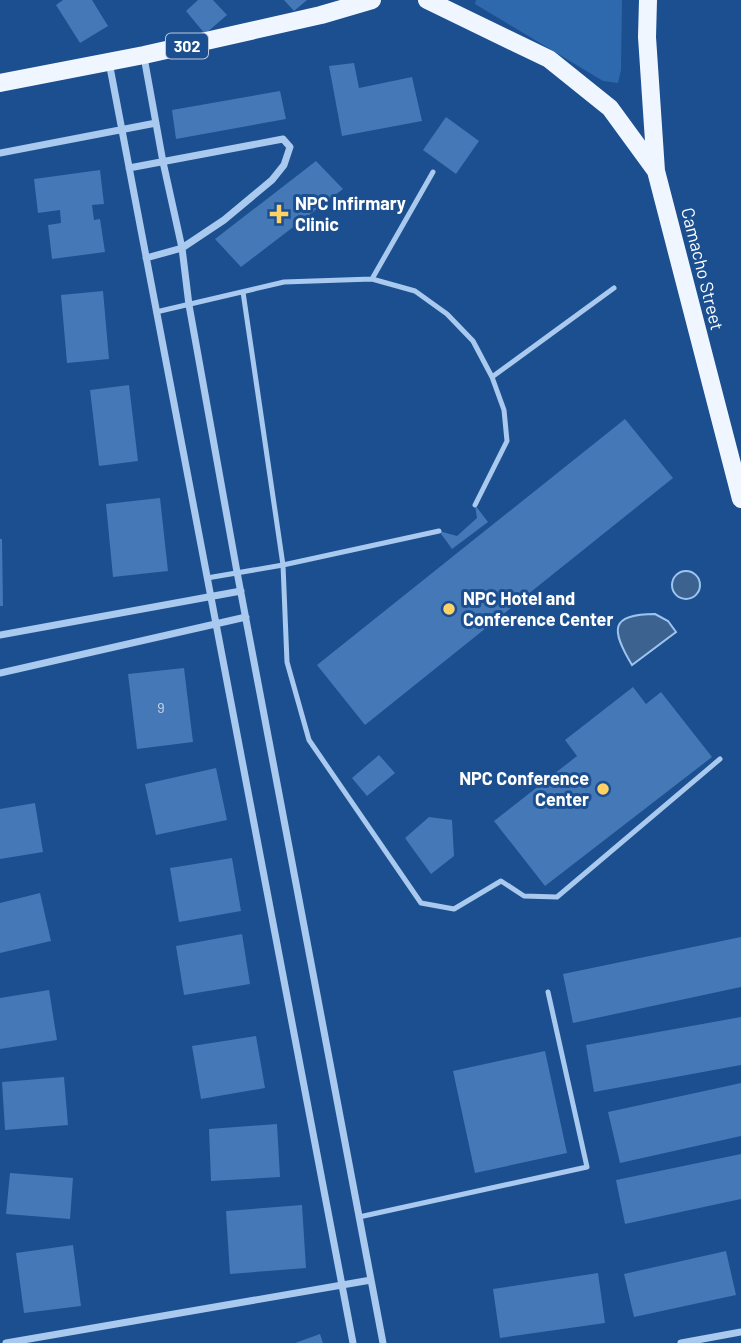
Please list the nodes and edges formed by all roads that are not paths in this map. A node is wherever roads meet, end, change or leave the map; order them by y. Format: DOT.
graph roads {
  1 [pos="372,0"];
  2 [pos="427,0"];
  3 [pos="648,0"];
  4 [pos="335,5"];
  5 [pos="144,55"];
  6 [pos="109,62"];
  7 [pos="0,83"];
  8 [pos="156,123"];
  9 [pos="121,130"];
  10 [pos="0,153"];
  11 [pos="163,162"];
  12 [pos="129,168"];
  13 [pos="656,171"];
  14 [pos="433,172"];
  15 [pos="182,248"];
  16 [pos="146,258"];
  17 [pos="372,279"];
  18 [pos="614,288"];
  19 [pos="243,292"];
  20 [pos="189,305"];
  21 [pos="156,312"];
  22 [pos="492,377"];
  23 [pos="741,499"];
  24 [pos="475,505"];
  25 [pos="439,531"];
  26 [pos="283,565"];
  27 [pos="237,572"];
  28 [pos="207,578"];
  29 [pos="241,591"];
  30 [pos="211,596"];
  31 [pos="246,617"];
  32 [pos="216,624"];
  33 [pos="0,635"];
  34 [pos="0,673"];
  35 [pos="720,759"];
  36 [pos="548,992"];
  37 [pos="359,1217"];
  38 [pos="371,1280"];
  39 [pos="342,1285"];
  40 [pos="741,1332"];
  41 [pos="6,1343"];
  42 [pos="353,1343"];
  43 [pos="383,1343"];
  44 [pos="681,1343"];
  1 -- 4 [label="main road, 302"];
  2 -- 13 [label="main road, Camacho Street"];
  3 -- 13 [label="main road, Camacho Street"];
  4 -- 5 [label="main road, 302"];
  5 -- 6 [label="main road, 302"];
  5 -- 8 [label="street"];
  6 -- 7 [label="main road, 302"];
  6 -- 9 [label="street"];
  8 -- 9 [label="street"];
  8 -- 11 [label="street"];
  9 -- 10 [label="street"];
  9 -- 12 [label="street"];
  11 -- 12 [label="street"];
  11 -- 15 [label="street"];
  11 -- 15 [label="street"];
  12 -- 16 [label="street"];
  13 -- 23 [label="main road, Camacho Street"];
  14 -- 17 [label="lane"];
  15 -- 16 [label="street"];
  15 -- 20 [label="street"];
  16 -- 21 [label="street"];
  17 -- 19 [label="lane"];
  17 -- 22 [label="lane"];
  18 -- 22 [label="lane"];
  19 -- 20 [label="lane"];
  19 -- 26 [label="lane"];
  20 -- 21 [label="lane"];
  20 -- 27 [label="street"];
  21 -- 28 [label="street"];
  22 -- 24 [label="lane"];
  25 -- 26 [label="lane"];
  26 -- 27 [label="lane"];
  26 -- 35 [label="lane"];
  27 -- 28 [label="lane"];
  27 -- 29 [label="street"];
  28 -- 30 [label="street"];
  29 -- 30 [label="street"];
  29 -- 31 [label="street"];
  30 -- 32 [label="street"];
  30 -- 33 [label="street"];
  31 -- 32 [label="street"];
  31 -- 37 [label="street"];
  32 -- 34 [label="street"];
  32 -- 39 [label="street"];
  36 -- 37 [label="lane"];
  37 -- 38 [label="street"];
  38 -- 39 [label="street"];
  38 -- 43 [label="street"];
  39 -- 41 [label="street"];
  39 -- 42 [label="street"];
  40 -- 44 [label="street"];
}
